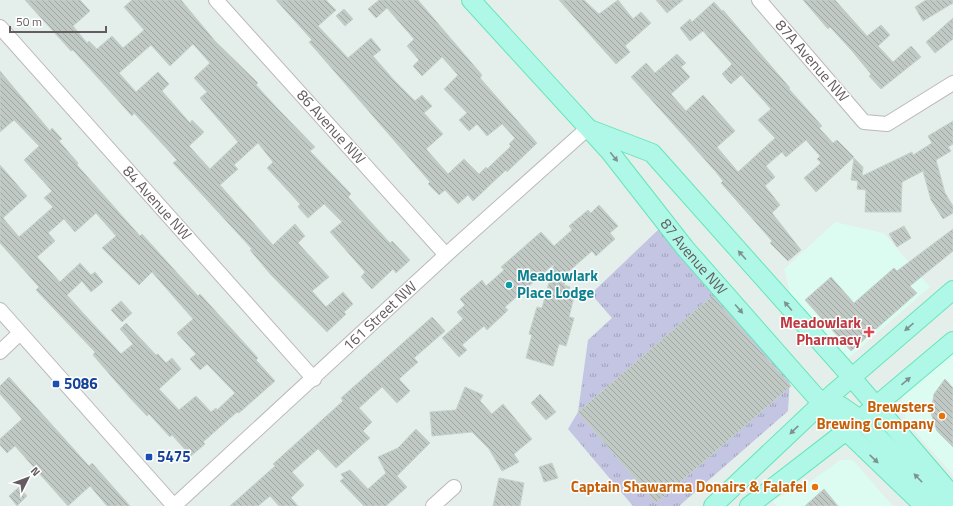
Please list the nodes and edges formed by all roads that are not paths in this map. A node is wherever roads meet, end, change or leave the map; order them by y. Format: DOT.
graph roads {
  1 [pos="216,0"];
  2 [pos="471,0"];
  3 [pos="760,0"];
  4 [pos="0,28"];
  5 [pos="953,83"];
  6 [pos="588,128"];
  7 [pos="446,255"];
  8 [pos="953,290"];
  9 [pos="0,310"];
  10 [pos="20,333"];
  11 [pos="953,341"];
  12 [pos="0,352"];
  13 [pos="851,377"];
  14 [pos="314,379"];
  15 [pos="822,403"];
  16 [pos="876,406"];
  17 [pos="860,419"];
  18 [pos="846,431"];
  19 [pos="454,487"];
  20 [pos="953,496"];
  21 [pos="174,506"];
  22 [pos="433,506"];
  23 [pos="713,506"];
  24 [pos="749,506"];
  25 [pos="924,506"];
  26 [pos="946,506"];
  1 -- 7 [label="street, 86 Avenue NW"];
  2 -- 6 [label="main road, 87 Avenue NW"];
  3 -- 5 [label="street, 87A Avenue NW"];
  4 -- 14 [label="street, 84 Avenue NW"];
  6 -- 7 [label="street, 161 Street NW"];
  13 -- 6 [label="main road, one-way"];
  6 -- 15 [label="main road, 87 Avenue NW, one-way"];
  7 -- 14 [label="street, 161 Street NW"];
  8 -- 13 [label="main road, one-way"];
  9 -- 10 [label="street"];
  10 -- 12 [label="street"];
  10 -- 21 [label="street"];
  16 -- 11 [label="main road, one-way"];
  13 -- 15 [label="main road"];
  13 -- 16 [label="main road"];
  14 -- 21 [label="street, 161 Street NW"];
  15 -- 17 [label="main road"];
  15 -- 18 [label="main road, 87 Avenue NW"];
  15 -- 23 [label="main road, one-way"];
  16 -- 17 [label="main road"];
  16 -- 20 [label="main road"];
  17 -- 18 [label="main road"];
  26 -- 17 [label="main road, one-way"];
  18 -- 24 [label="main road"];
  18 -- 25 [label="main road, 87 Avenue NW, one-way"];
  19 -- 22 [label="street"];
}
